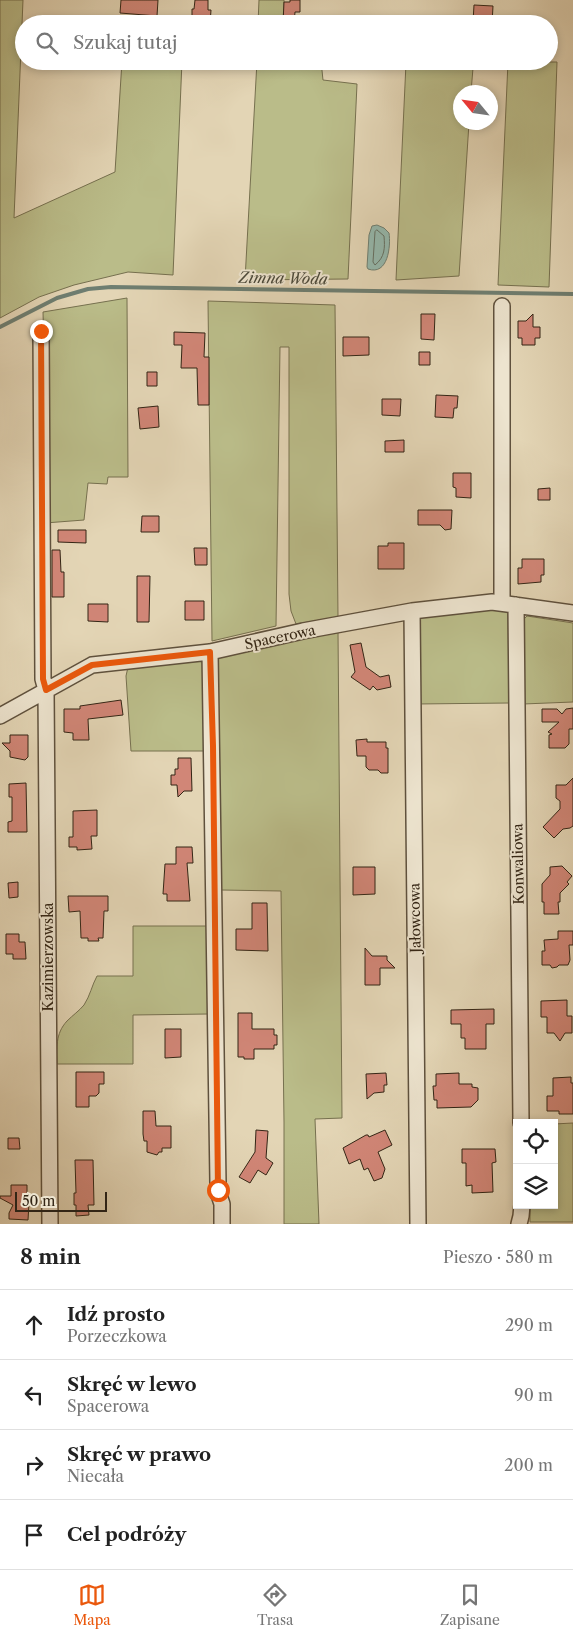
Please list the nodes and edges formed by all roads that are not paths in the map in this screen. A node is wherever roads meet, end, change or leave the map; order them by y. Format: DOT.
graph roads {
  1 [pos="502,306"];
  2 [pos="41,331"];
  3 [pos="509,604"];
  4 [pos="412,611"];
  5 [pos="573,613"];
  6 [pos="210,652"];
  7 [pos="46,690"];
  8 [pos="0,716"];
  9 [pos="521,1119"];
  10 [pos="522,1209"];
  11 [pos="50,1224"];
  12 [pos="222,1224"];
  13 [pos="418,1224"];
  14 [pos="519,1224"];
  1 -- 3 [label="street, Konwaliowa"];
  2 -- 7 [label="street, Kazimierzowska"];
  3 -- 4 [label="street, Spacerowa"];
  3 -- 5 [label="street, Spacerowa"];
  3 -- 9 [label="street, Konwaliowa"];
  4 -- 6 [label="street, Spacerowa"];
  4 -- 13 [label="street, Jałowcowa"];
  6 -- 7 [label="street, Spacerowa"];
  6 -- 12 [label="street"];
  7 -- 8 [label="street, Spacerowa"];
  7 -- 11 [label="street, Kazimierzowska"];
  10 -- 14 [label="street"];
}
